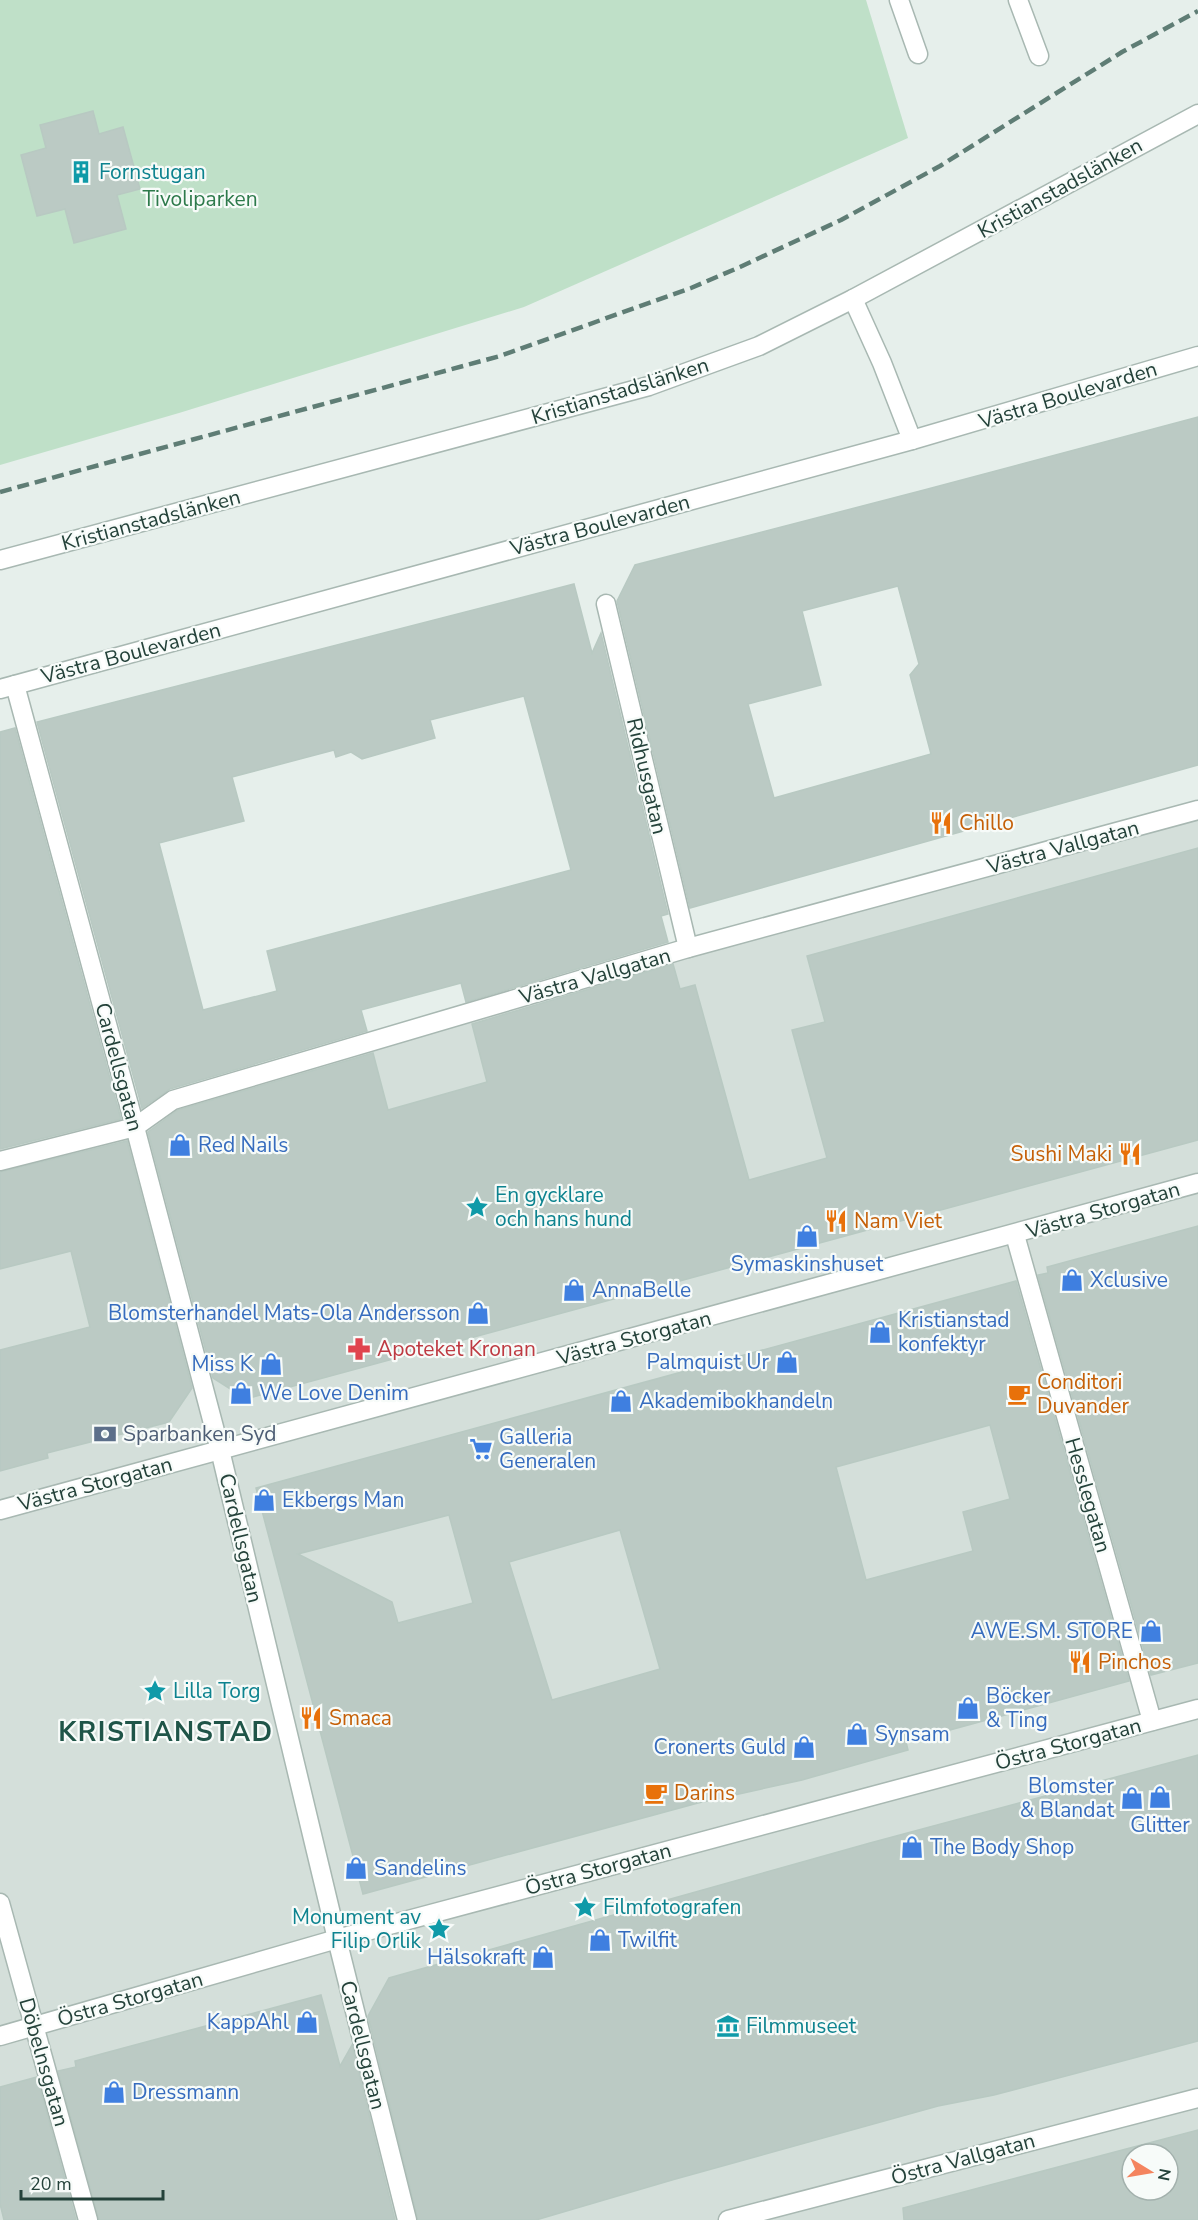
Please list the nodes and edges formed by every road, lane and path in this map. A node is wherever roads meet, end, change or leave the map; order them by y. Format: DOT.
graph roads {
  1 [pos="898,0"];
  2 [pos="1018,0"];
  3 [pos="918,54"];
  4 [pos="1039,56"];
  5 [pos="1198,114"];
  6 [pos="853,299"];
  7 [pos="1198,356"];
  8 [pos="912,440"];
  9 [pos="0,560"];
  10 [pos="606,604"];
  11 [pos="7,687"];
  12 [pos="1198,810"];
  13 [pos="688,948"];
  14 [pos="135,1127"];
  15 [pos="0,1161"];
  16 [pos="1198,1183"];
  17 [pos="1015,1234"];
  18 [pos="220,1450"];
  19 [pos="0,1510"];
  20 [pos="1198,1709"];
  21 [pos="1152,1721"];
  22 [pos="0,1904"];
  23 [pos="337,1939"];
  24 [pos="35,2026"];
  25 [pos="0,2036"];
  26 [pos="1198,2098"];
  27 [pos="88,2220"];
  28 [pos="407,2220"];
  29 [pos="728,2220"];
  1 -- 3 [label="street"];
  2 -- 4 [label="street"];
  5 -- 6 [label="street, Kristianstadslänken"];
  6 -- 8 [label="street"];
  6 -- 9 [label="street, Kristianstadslänken"];
  7 -- 8 [label="street, Västra Boulevarden"];
  8 -- 11 [label="street, Västra Boulevarden"];
  10 -- 13 [label="street, Ridhusgatan"];
  11 -- 14 [label="street, Cardellsgatan"];
  12 -- 13 [label="street, Västra Vallgatan"];
  13 -- 14 [label="street, Västra Vallgatan"];
  14 -- 15 [label="street, Västra Vallgatan"];
  14 -- 18 [label="street, Cardellsgatan"];
  16 -- 17 [label="street, Västra Storgatan"];
  17 -- 18 [label="street, Västra Storgatan"];
  17 -- 21 [label="street, Hesslegatan"];
  18 -- 19 [label="street, Västra Storgatan"];
  18 -- 23 [label="street, Cardellsgatan"];
  20 -- 21 [label="street, Östra Storgatan"];
  21 -- 23 [label="street, Östra Storgatan"];
  22 -- 24 [label="street, Döbelnsgatan"];
  23 -- 24 [label="street, Östra Storgatan"];
  23 -- 28 [label="street, Cardellsgatan"];
  24 -- 25 [label="street, Östra Storgatan"];
  24 -- 27 [label="street, Döbelnsgatan"];
  26 -- 29 [label="street, Östra Vallgatan"];
}
